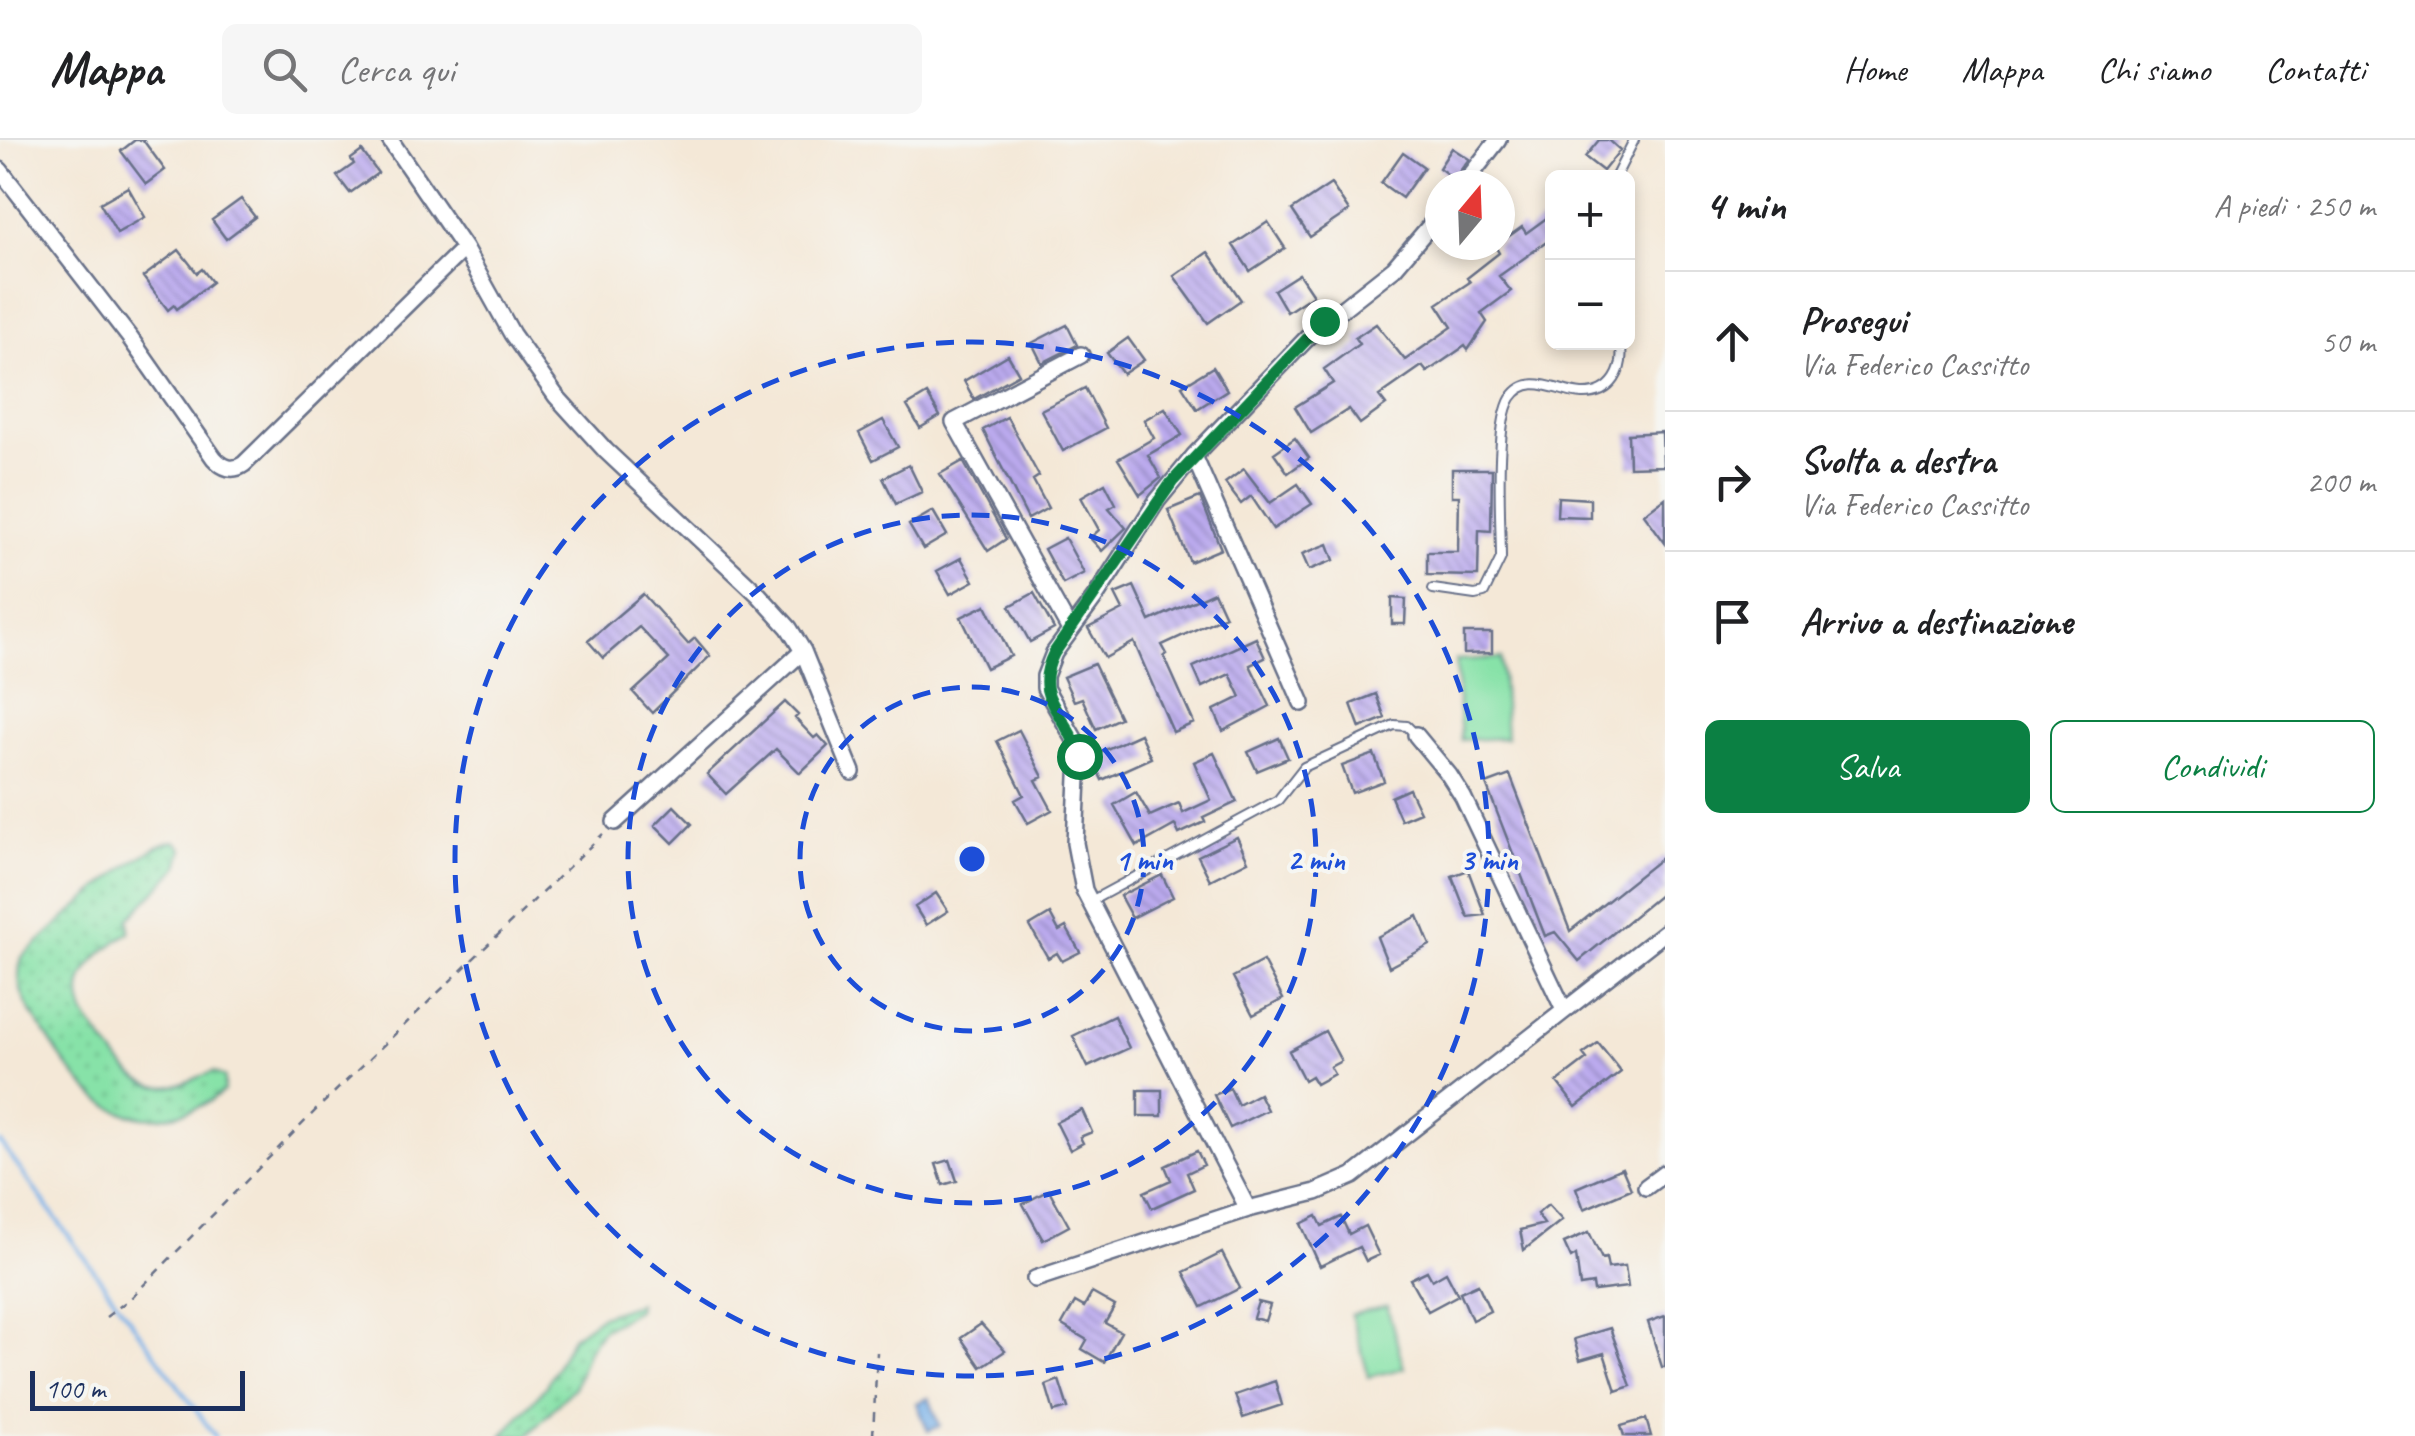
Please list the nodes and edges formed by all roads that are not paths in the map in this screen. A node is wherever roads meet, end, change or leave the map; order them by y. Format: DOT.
graph roads {
  1 [pos="390,140"];
  2 [pos="1498,140"];
  3 [pos="1634,140"];
  4 [pos="0,170"];
  5 [pos="1474,170"];
  6 [pos="1619,170"];
  7 [pos="1425,232"];
  8 [pos="464,248"];
  9 [pos="1621,350"];
  10 [pos="1081,355"];
  11 [pos="1194,456"];
  12 [pos="1433,589"];
  13 [pos="1070,630"];
  14 [pos="803,651"];
  15 [pos="1302,703"];
  16 [pos="1416,735"];
  17 [pos="852,772"];
  18 [pos="615,822"];
  19 [pos="1088,902"];
  20 [pos="1665,932"];
  21 [pos="1564,1010"];
  22 [pos="1665,1172"];
  23 [pos="1646,1187"];
  24 [pos="1248,1209"];
  25 [pos="1035,1279"];
  1 -- 8 [label="street"];
  2 -- 5 [label="street"];
  3 -- 6 [label="lane"];
  4 -- 8 [label="street"];
  7 -- 11 [label="street"];
  8 -- 14 [label="street"];
  9 -- 12 [label="lane"];
  10 -- 13 [label="street"];
  11 -- 13 [label="street"];
  11 -- 15 [label="street"];
  13 -- 19 [label="street"];
  14 -- 17 [label="street"];
  14 -- 18 [label="street"];
  16 -- 19 [label="lane"];
  16 -- 21 [label="street"];
  19 -- 24 [label="street"];
  20 -- 21 [label="street"];
  21 -- 24 [label="street"];
  22 -- 23 [label="street"];
  24 -- 25 [label="street"];
}
